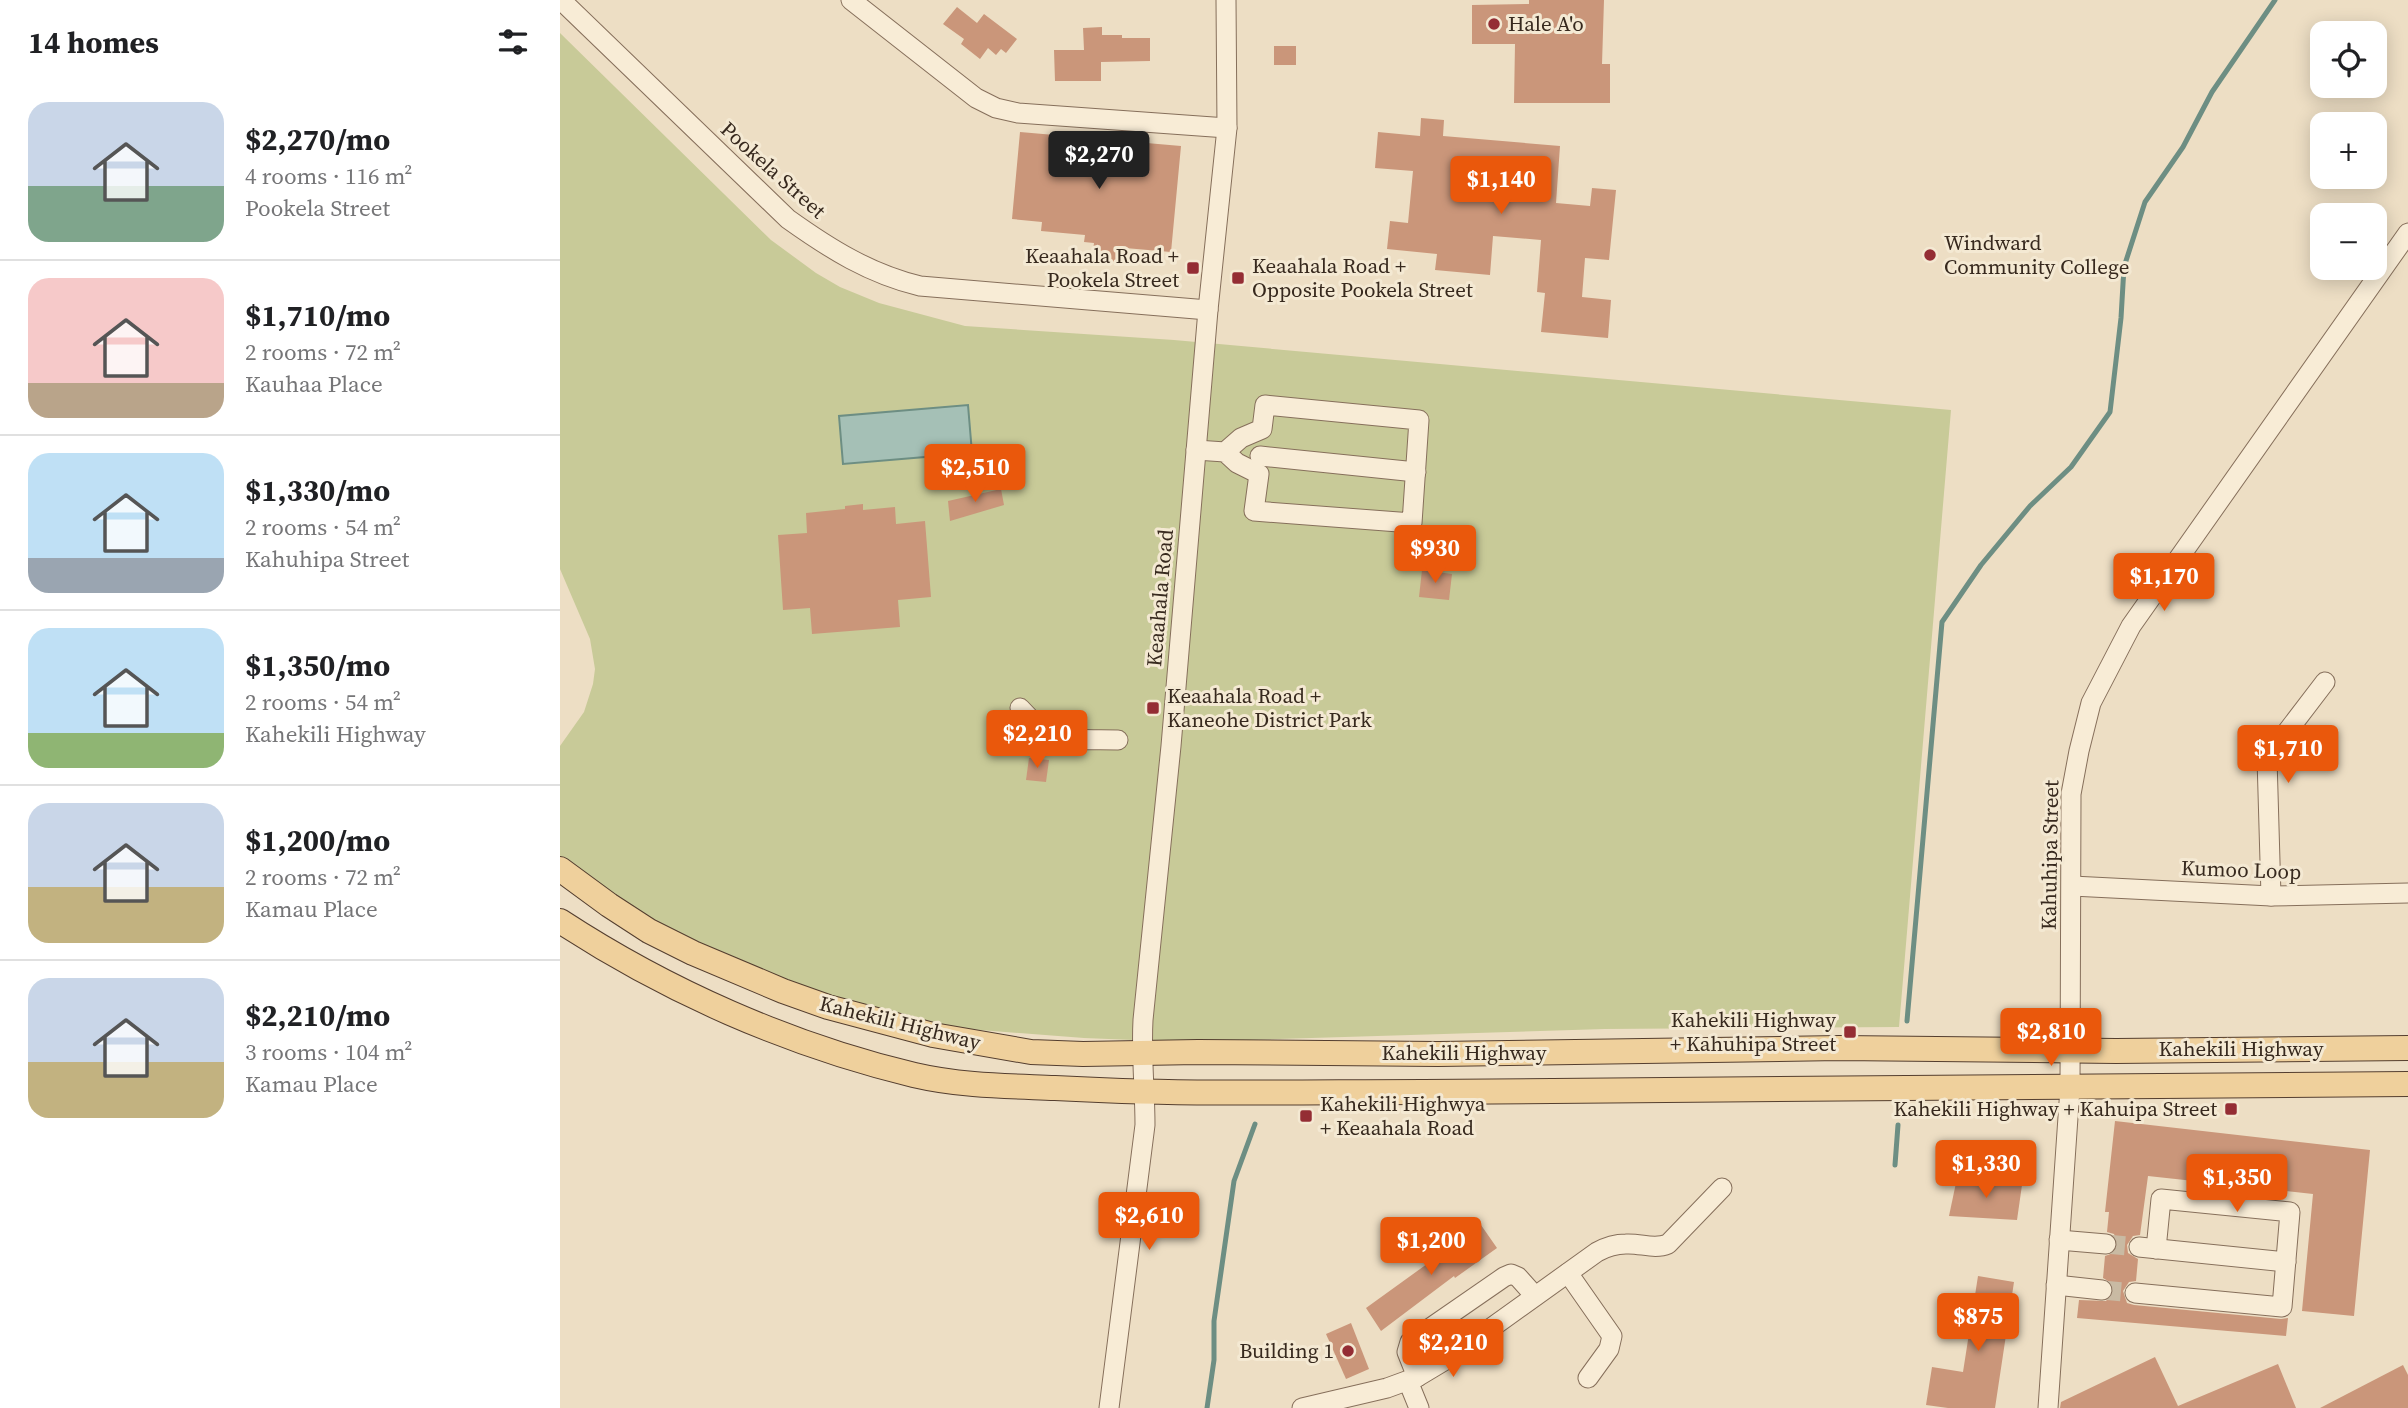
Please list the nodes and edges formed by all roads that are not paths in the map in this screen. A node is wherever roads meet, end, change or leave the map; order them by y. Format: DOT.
graph roads {
  1 [pos="561,0"];
  2 [pos="1226,0"];
  3 [pos="860,3"];
  4 [pos="1227,128"];
  5 [pos="2408,233"];
  6 [pos="1208,310"];
  7 [pos="1262,429"];
  8 [pos="1196,450"];
  9 [pos="1225,452"];
  10 [pos="1259,465"];
  11 [pos="1416,472"];
  12 [pos="2325,682"];
  13 [pos="1020,708"];
  14 [pos="1118,740"];
  15 [pos="560,869"];
  16 [pos="2072,886"];
  17 [pos="2408,893"];
  18 [pos="2271,896"];
  19 [pos="560,921"];
  20 [pos="2408,1048"];
  21 [pos="2072,1050"];
  22 [pos="1142,1053"];
  23 [pos="2408,1084"];
  24 [pos="2070,1088"];
  25 [pos="1145,1092"];
  26 [pos="1721,1188"];
  27 [pos="2059,1240"];
  28 [pos="2106,1244"];
  29 [pos="2286,1262"];
  30 [pos="1568,1273"];
  31 [pos="2056,1285"];
  32 [pos="2102,1290"];
  33 [pos="2135,1293"];
  34 [pos="1535,1296"];
  35 [pos="1588,1378"];
  36 [pos="1412,1379"];
  37 [pos="1109,1408"];
  38 [pos="1302,1408"];
  39 [pos="1419,1408"];
  40 [pos="2048,1408"];
  1 -- 6 [label="street, Pookela Street"];
  2 -- 4 [label="street, Keaahala Road"];
  3 -- 4 [label="street"];
  4 -- 6 [label="street, Keaahala Road"];
  5 -- 16 [label="street, Kahuhipa Street"];
  6 -- 8 [label="street, Keaahala Road"];
  7 -- 9 [label="street"];
  7 -- 10 [label="street"];
  7 -- 11 [label="street"];
  8 -- 9 [label="street"];
  8 -- 22 [label="street, Keaahala Road"];
  9 -- 10 [label="street"];
  10 -- 11 [label="street"];
  10 -- 11 [label="street"];
  12 -- 18 [label="street"];
  13 -- 14 [label="street"];
  15 -- 22 [label="main road, Kahekili Highway"];
  16 -- 18 [label="street, Kumoo Loop"];
  16 -- 21 [label="street, Kahuhipa Street"];
  17 -- 18 [label="street, Kumoo Loop"];
  19 -- 25 [label="main road, Kahekili Highway"];
  20 -- 21 [label="main road, Kahekili Highway"];
  21 -- 22 [label="main road, Kahekili Highway"];
  21 -- 24 [label="street, Kahuhipa Street"];
  22 -- 25 [label="street, Keaahala Road"];
  23 -- 24 [label="main road, Kahekili Highway"];
  24 -- 25 [label="main road, Kahekili Highway"];
  24 -- 27 [label="street, Kahuhipa Street"];
  25 -- 37 [label="street, Keaahala Road"];
  26 -- 30 [label="street"];
  27 -- 28 [label="street"];
  27 -- 31 [label="street, Kahuhipa Street"];
  29 -- 29 [label="street"];
  29 -- 33 [label="street"];
  30 -- 34 [label="street"];
  30 -- 35 [label="street"];
  31 -- 32 [label="street"];
  31 -- 40 [label="street, Kahuhipa Street"];
  34 -- 36 [label="street"];
  34 -- 36 [label="street"];
  36 -- 38 [label="street"];
  36 -- 39 [label="street"];
}
